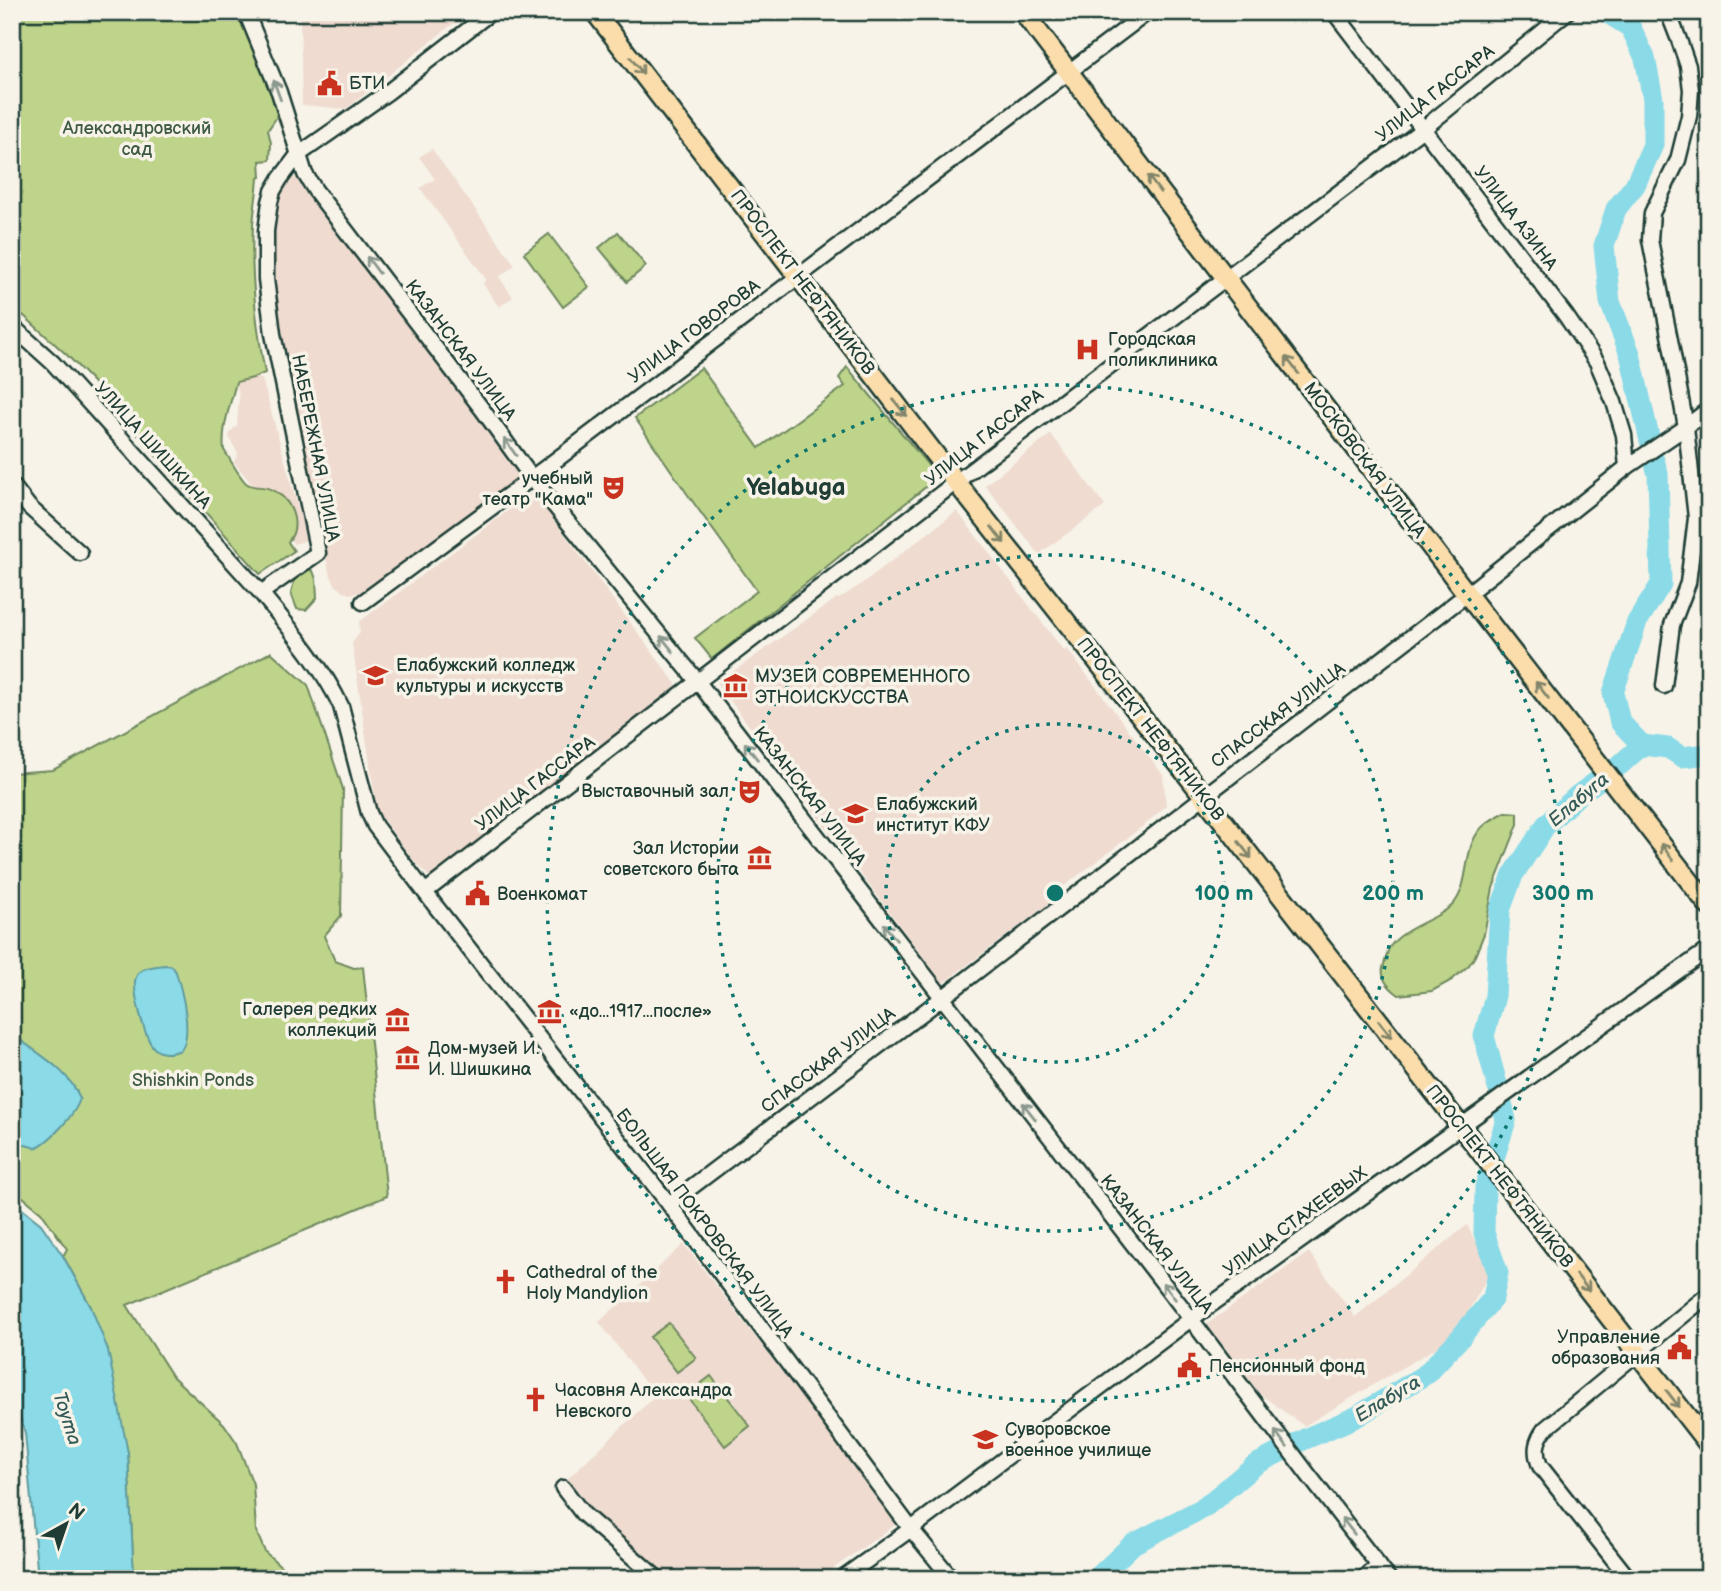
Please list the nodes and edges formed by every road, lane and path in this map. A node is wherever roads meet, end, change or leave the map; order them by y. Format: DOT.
graph roads {
  1 [pos="246,12"];
  2 [pos="491,12"];
  3 [pos="595,12"];
  4 [pos="1023,12"];
  5 [pos="1148,12"];
  6 [pos="1334,12"];
  7 [pos="1567,12"];
  8 [pos="1668,12"];
  9 [pos="1069,71"];
  10 [pos="1423,129"];
  11 [pos="298,155"];
  12 [pos="799,276"];
  13 [pos="1225,277"];
  14 [pos="12,326"];
  15 [pos="1709,409"];
  16 [pos="1686,427"];
  17 [pos="1627,467"];
  18 [pos="533,478"];
  19 [pos="956,482"];
  20 [pos="12,485"];
  21 [pos="80,553"];
  22 [pos="261,593"];
  23 [pos="1467,594"];
  24 [pos="363,602"];
  25 [pos="698,682"];
  26 [pos="1664,686"];
  27 [pos="1203,796"];
  28 [pos="425,892"];
  29 [pos="1709,906"];
  30 [pos="1709,949"];
  31 [pos="942,999"];
  32 [pos="1461,1126"];
  33 [pos="669,1204"];
  34 [pos="1709,1294"];
  35 [pos="1191,1319"];
  36 [pos="1637,1352"];
  37 [pos="1709,1445"];
  38 [pos="563,1488"];
  39 [pos="911,1529"];
  40 [pos="1379,1566"];
  41 [pos="658,1579"];
  42 [pos="841,1579"];
  43 [pos="952,1579"];
  44 [pos="1363,1579"];
  45 [pos="1389,1579"];
  46 [pos="1629,1579"];
  11 -- 1 [label="street, КАЗАНСКАЯ УЛИЦА, one-way"];
  2 -- 11 [label="street"];
  3 -- 12 [label="main road, ПРОСПЕКТ НЕФТЯНИКОВ, one-way"];
  4 -- 9 [label="main road, МОСКОВСКАЯ УЛИЦА"];
  5 -- 9 [label="street, УЛИЦА ГОВОРОВА"];
  6 -- 10 [label="street, УЛИЦА АЗИНА"];
  7 -- 10 [label="street, УЛИЦА ГАССАРА"];
  8 -- 16 [label="street"];
  9 -- 12 [label="street, УЛИЦА ГОВОРОВА"];
  13 -- 9 [label="main road, МОСКОВСКАЯ УЛИЦА, one-way"];
  10 -- 13 [label="street, УЛИЦА ГАССАРА"];
  10 -- 17 [label="street, УЛИЦА АЗИНА"];
  18 -- 11 [label="street, КАЗАНСКАЯ УЛИЦА, one-way"];
  11 -- 22 [label="street, НАБЕРЕЖНАЯ УЛИЦА"];
  12 -- 18 [label="street, УЛИЦА ГОВОРОВА"];
  12 -- 19 [label="main road, ПРОСПЕКТ НЕФТЯНИКОВ, one-way"];
  13 -- 19 [label="street, УЛИЦА ГАССАРА"];
  23 -- 13 [label="main road, МОСКОВСКАЯ УЛИЦА, one-way"];
  14 -- 22 [label="street, УЛИЦА ШИШКИНА"];
  15 -- 16 [label="street, СПАССКАЯ УЛИЦА"];
  16 -- 17 [label="street, СПАССКАЯ УЛИЦА"];
  16 -- 26 [label="street"];
  17 -- 23 [label="street, СПАССКАЯ УЛИЦА"];
  18 -- 24 [label="street, УЛИЦА ГОВОРОВА"];
  25 -- 18 [label="street, КАЗАНСКАЯ УЛИЦА, one-way"];
  19 -- 25 [label="street, УЛИЦА ГАССАРА"];
  19 -- 27 [label="main road, ПРОСПЕКТ НЕФТЯНИКОВ, one-way"];
  20 -- 21 [label="street"];
  22 -- 28 [label="street"];
  23 -- 27 [label="street, СПАССКАЯ УЛИЦА"];
  29 -- 23 [label="main road, МОСКОВСКАЯ УЛИЦА, one-way"];
  25 -- 28 [label="street, УЛИЦА ГАССАРА"];
  31 -- 25 [label="street, КАЗАНСКАЯ УЛИЦА, one-way"];
  27 -- 31 [label="street, СПАССКАЯ УЛИЦА"];
  27 -- 32 [label="main road, ПРОСПЕКТ НЕФТЯНИКОВ, one-way"];
  28 -- 33 [label="street, БОЛЬШАЯ ПОКРОВСКАЯ УЛИЦА"];
  30 -- 32 [label="street, УЛИЦА СТАХЕЕВЫХ"];
  31 -- 33 [label="street, СПАССКАЯ УЛИЦА"];
  35 -- 31 [label="street, КАЗАНСКАЯ УЛИЦА, one-way"];
  32 -- 35 [label="street, УЛИЦА СТАХЕЕВЫХ"];
  32 -- 36 [label="main road, ПРОСПЕКТ НЕФТЯНИКОВ, one-way"];
  33 -- 39 [label="street, БОЛЬШАЯ ПОКРОВСКАЯ УЛИЦА"];
  34 -- 36 [label="street"];
  35 -- 39 [label="street, УЛИЦА СТАХЕЕВЫХ"];
  40 -- 35 [label="street, КАЗАНСКАЯ УЛИЦА, one-way"];
  36 -- 37 [label="main road, ПРОСПЕКТ НЕФТЯНИКОВ, one-way"];
  36 -- 46 [label="street"];
  38 -- 41 [label="street"];
  39 -- 42 [label="street, УЛИЦА СТАХЕЕВЫХ"];
  39 -- 43 [label="street, БОЛЬШАЯ ПОКРОВСКАЯ УЛИЦА"];
  40 -- 44 [label="street"];
  40 -- 45 [label="street, КАЗАНСКАЯ УЛИЦА"];
}
